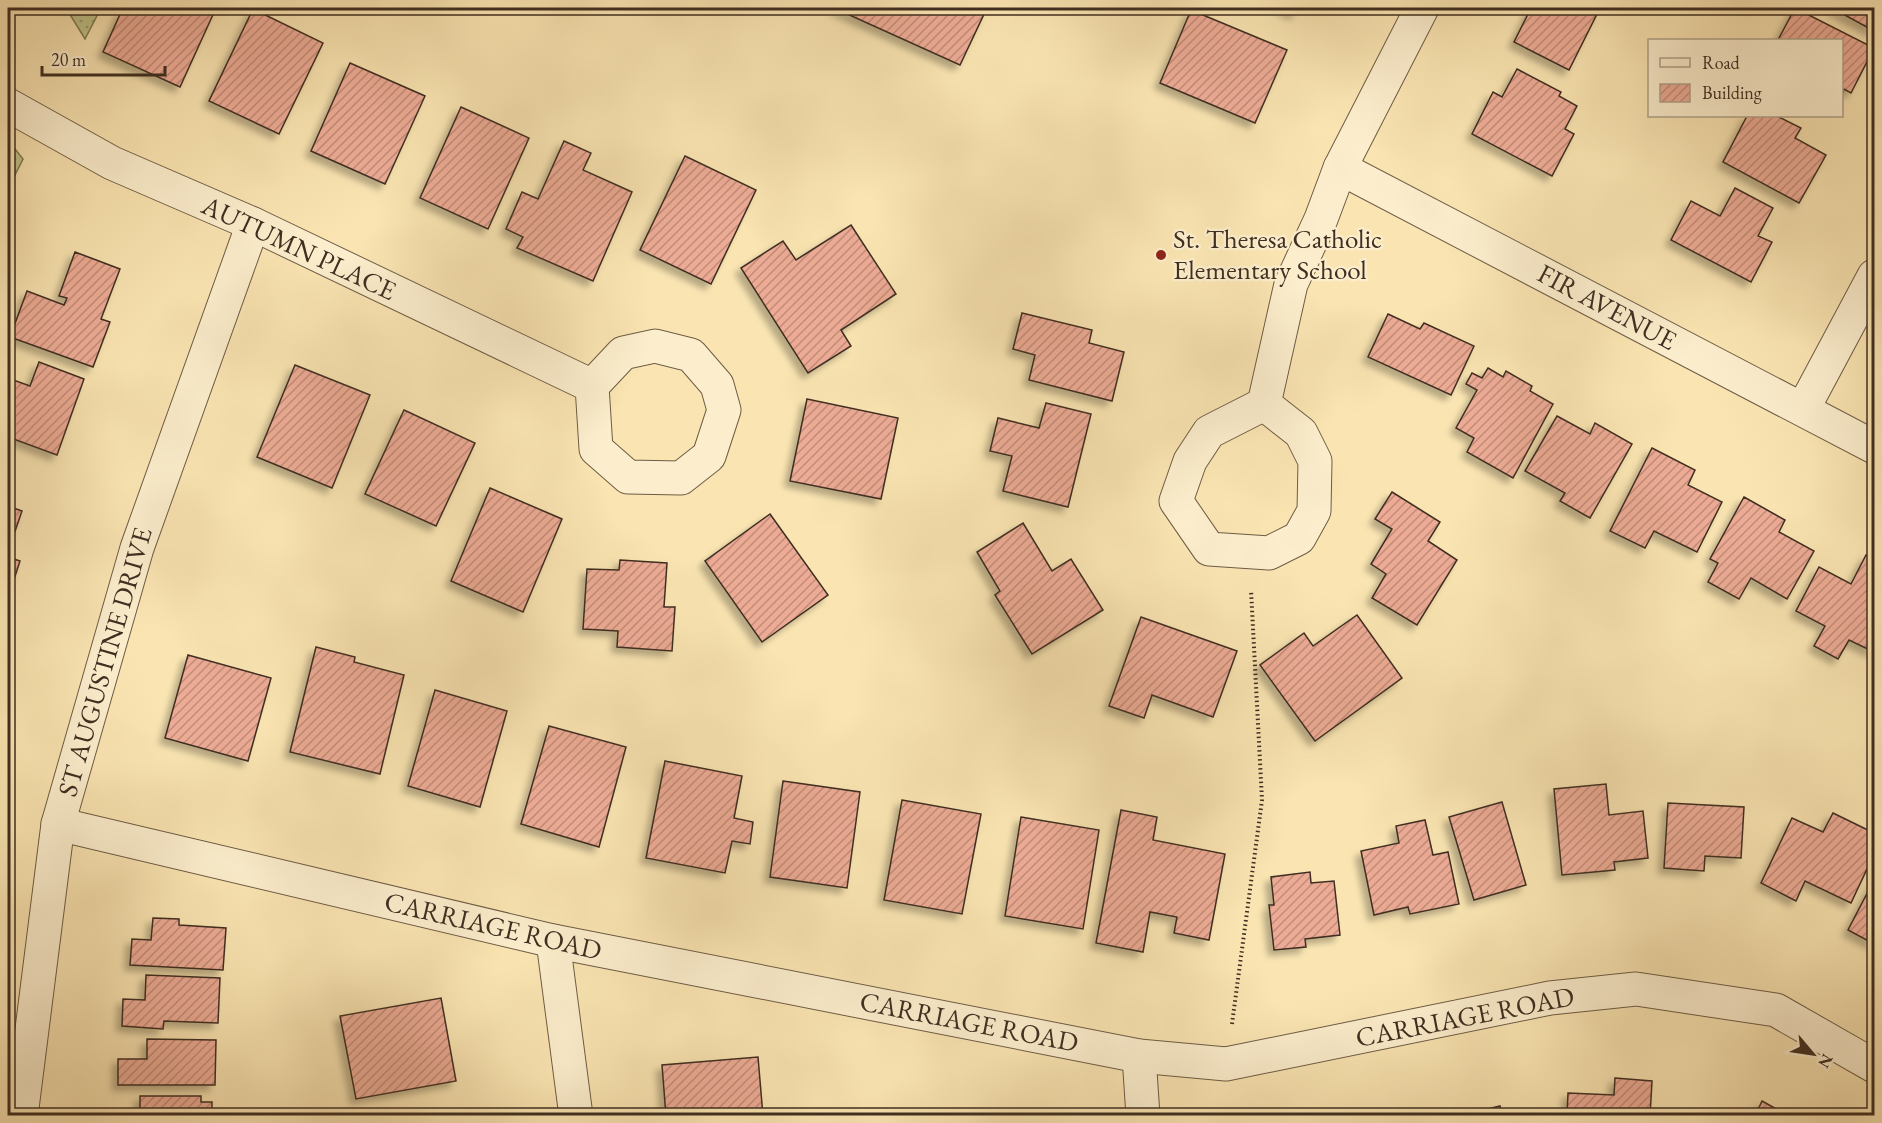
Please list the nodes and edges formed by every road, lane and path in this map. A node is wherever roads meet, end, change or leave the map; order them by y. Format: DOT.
graph roads {
  1 [pos="1422,8"];
  2 [pos="8,105"];
  3 [pos="1340,168"];
  4 [pos="253,224"];
  5 [pos="1875,276"];
  6 [pos="592,386"];
  7 [pos="1264,404"];
  8 [pos="1803,409"];
  9 [pos="1875,447"];
  10 [pos="1209,549"];
  11 [pos="57,825"];
  12 [pos="553,941"];
  13 [pos="1139,1056"];
  14 [pos="1226,1064"];
  15 [pos="1875,1066"];
  16 [pos="21,1116"];
  17 [pos="576,1116"];
  18 [pos="1143,1116"];
  1 -- 3 [label="street"];
  2 -- 4 [label="street, AUTUMN PLACE"];
  3 -- 7 [label="street"];
  3 -- 8 [label="street, FIR AVENUE"];
  4 -- 6 [label="street, AUTUMN PLACE"];
  4 -- 11 [label="street, ST AUGUSTINE DRIVE"];
  5 -- 8 [label="street"];
  6 -- 6 [label="street"];
  7 -- 10 [label="street"];
  7 -- 10 [label="street"];
  8 -- 9 [label="street, FIR AVENUE"];
  10 -- 14 [label="path"];
  11 -- 12 [label="street, CARRIAGE ROAD"];
  11 -- 16 [label="street, ST AUGUSTINE DRIVE"];
  12 -- 13 [label="street, CARRIAGE ROAD"];
  12 -- 17 [label="street"];
  13 -- 14 [label="street, CARRIAGE ROAD"];
  13 -- 18 [label="street"];
  14 -- 15 [label="street, CARRIAGE ROAD"];
}
